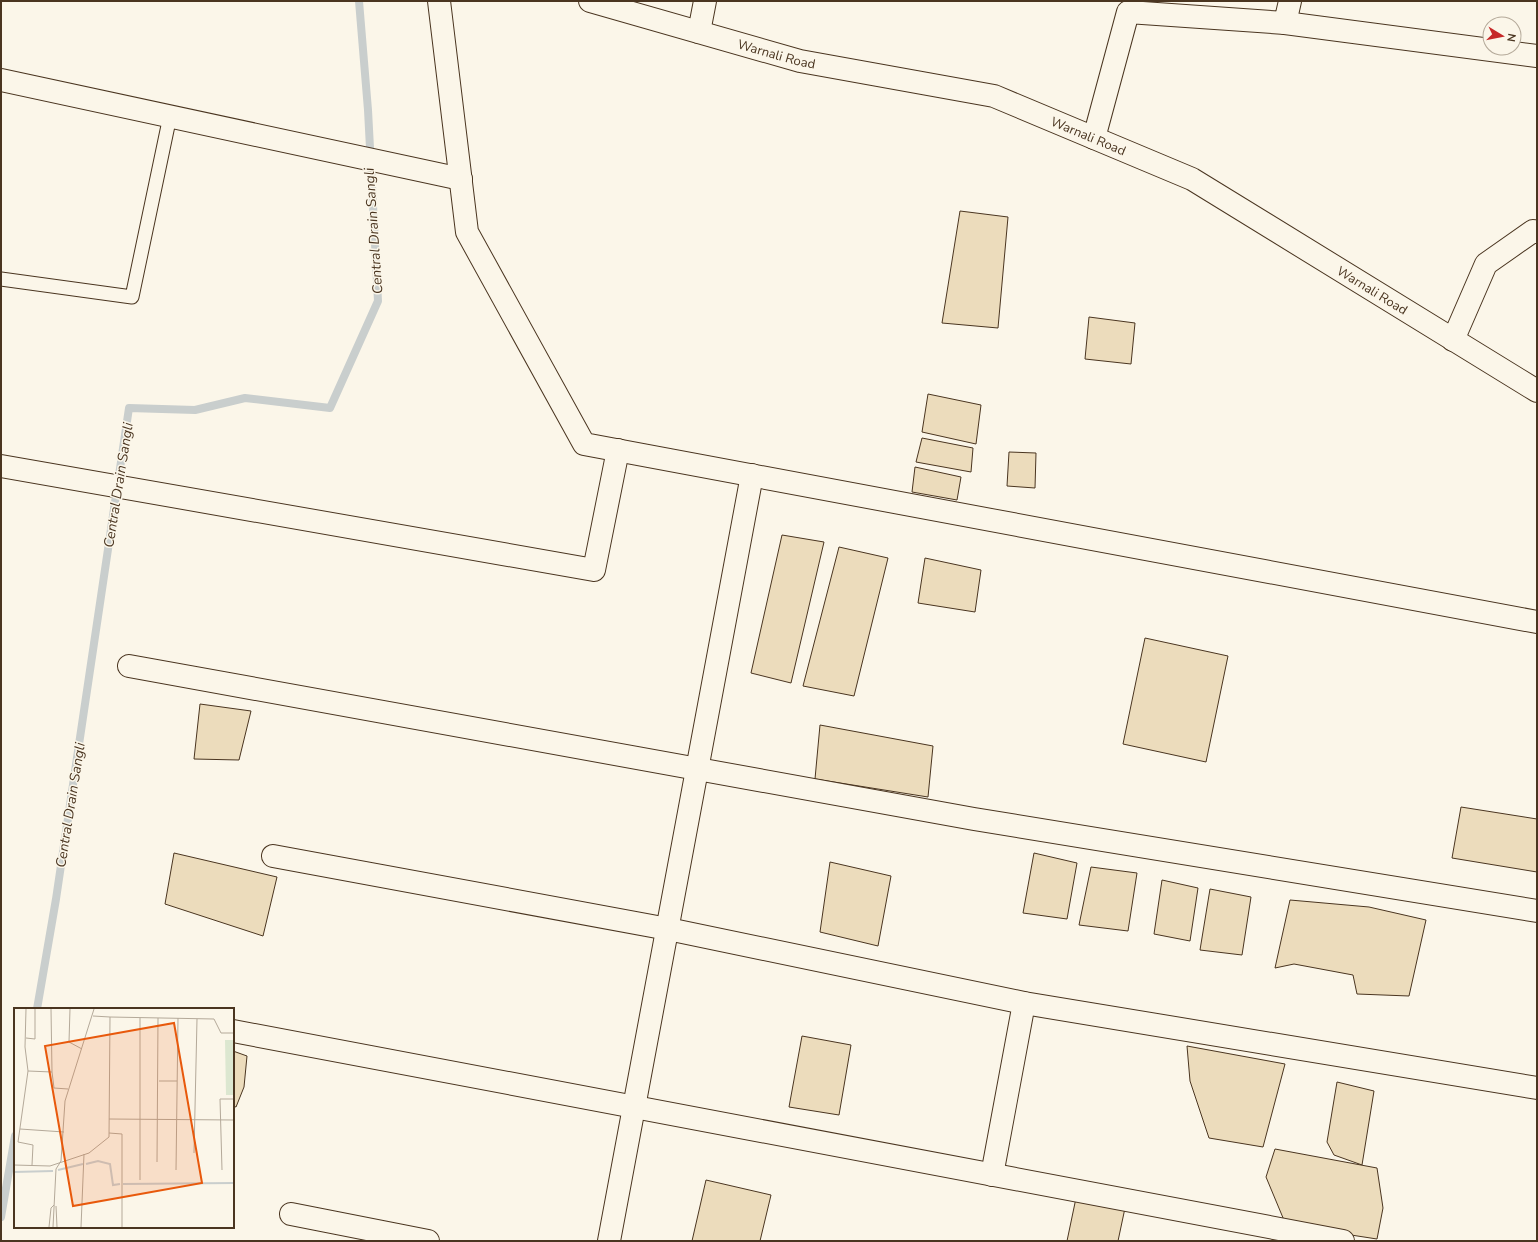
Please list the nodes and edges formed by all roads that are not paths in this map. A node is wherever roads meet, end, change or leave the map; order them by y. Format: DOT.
graph roads {
  1 [pos="438,1"];
  2 [pos="590,1"];
  3 [pos="705,1"];
  4 [pos="1290,1"];
  5 [pos="1285,23"];
  6 [pos="699,32"];
  7 [pos="1537,56"];
  8 [pos="1,80"];
  9 [pos="170,116"];
  10 [pos="1094,138"];
  11 [pos="461,179"];
  12 [pos="1537,232"];
  13 [pos="1,279"];
  14 [pos="1453,340"];
  15 [pos="1537,391"];
  16 [pos="618,450"];
  17 [pos="1,466"];
  18 [pos="752,475"];
  19 [pos="1537,622"];
  20 [pos="128,666"];
  21 [pos="698,769"];
  22 [pos="273,856"];
  23 [pos="1537,911"];
  24 [pos="668,929"];
  25 [pos="1024,1003"];
  26 [pos="234,1031"];
  27 [pos="1537,1088"];
  28 [pos="634,1107"];
  29 [pos="992,1175"];
  30 [pos="291,1214"];
  31 [pos="428,1241"];
  32 [pos="609,1241"];
  33 [pos="1343,1241"];
  1 -- 11 [label="street"];
  2 -- 6 [label="street, Warnali Road"];
  3 -- 6 [label="street"];
  4 -- 5 [label="street"];
  5 -- 7 [label="street"];
  5 -- 10 [label="street"];
  6 -- 10 [label="street, Warnali Road"];
  8 -- 9 [label="street"];
  9 -- 11 [label="street"];
  9 -- 13 [label="lane"];
  10 -- 14 [label="street, Warnali Road"];
  11 -- 16 [label="street"];
  12 -- 14 [label="street"];
  14 -- 15 [label="street, Warnali Road"];
  16 -- 17 [label="street"];
  16 -- 18 [label="street"];
  18 -- 19 [label="street"];
  18 -- 21 [label="street"];
  20 -- 21 [label="street"];
  21 -- 23 [label="street"];
  21 -- 24 [label="street"];
  22 -- 24 [label="street"];
  24 -- 25 [label="street"];
  24 -- 28 [label="street"];
  25 -- 27 [label="street"];
  25 -- 29 [label="street"];
  26 -- 28 [label="street"];
  28 -- 29 [label="street"];
  28 -- 32 [label="street"];
  29 -- 33 [label="street"];
  30 -- 31 [label="street"];
}
